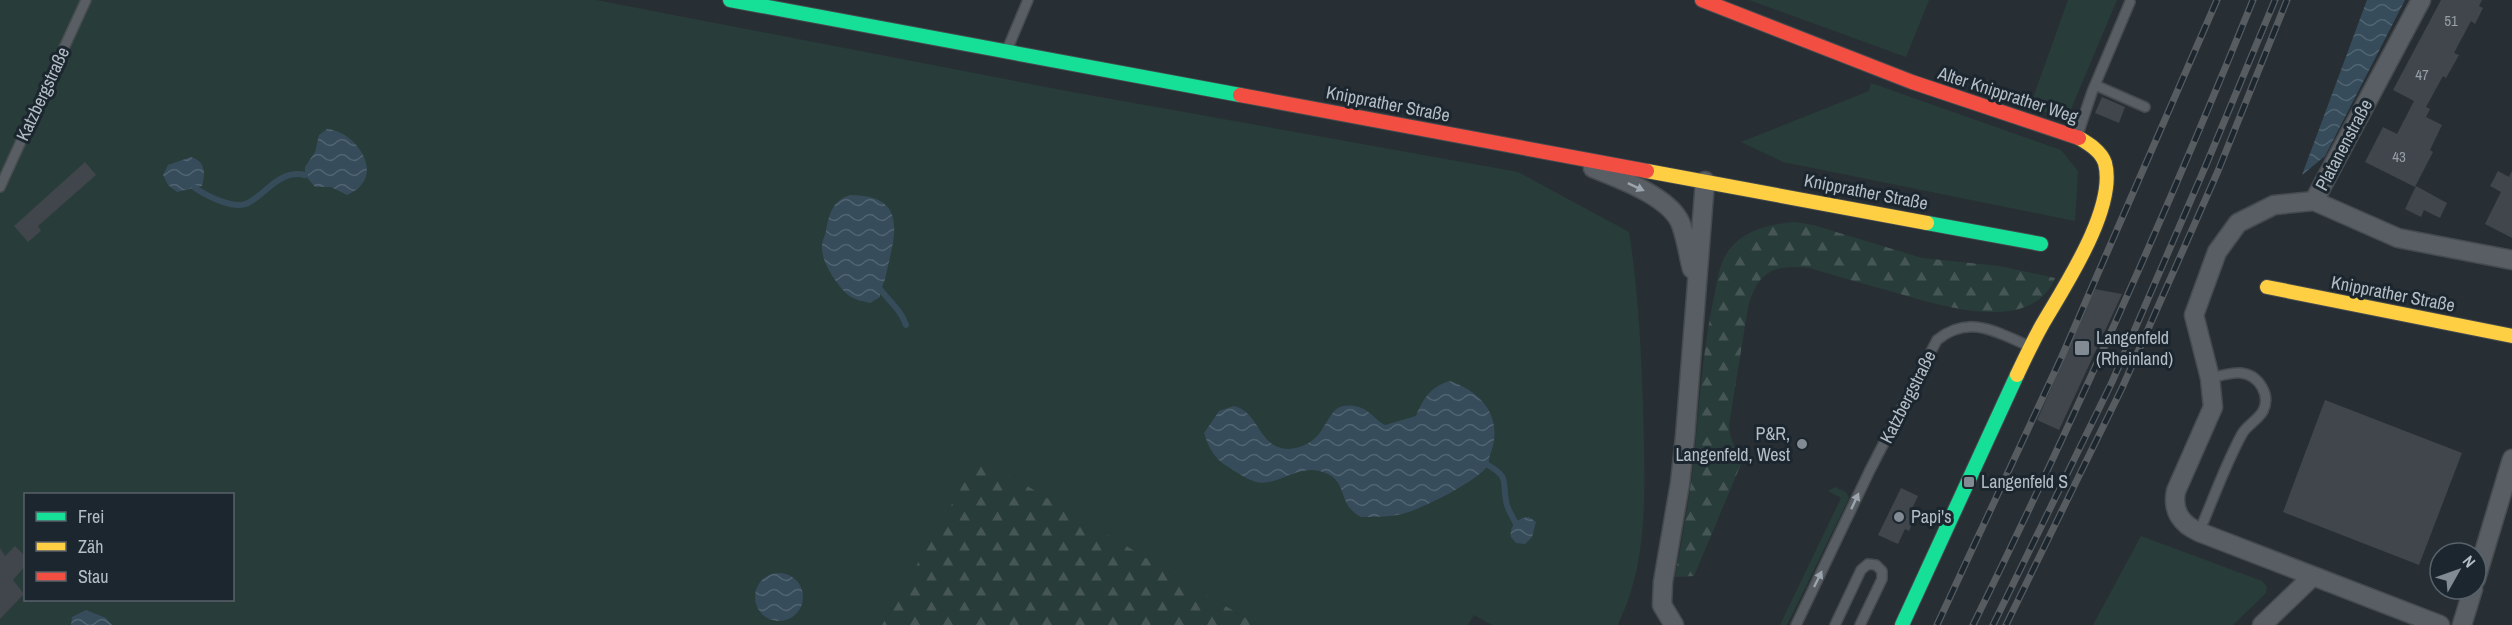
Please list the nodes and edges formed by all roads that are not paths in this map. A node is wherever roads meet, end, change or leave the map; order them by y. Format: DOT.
graph roads {
  1 [pos="86,0"];
  2 [pos="730,0"];
  3 [pos="1028,0"];
  4 [pos="1702,0"];
  5 [pos="2421,0"];
  6 [pos="2130,2"];
  7 [pos="1006,52"];
  8 [pos="2095,85"];
  9 [pos="2145,107"];
  10 [pos="2077,136"];
  11 [pos="1563,155"];
  12 [pos="1705,181"];
  13 [pos="0,187"];
  14 [pos="2314,201"];
  15 [pos="2041,244"];
  16 [pos="2512,260"];
  17 [pos="1696,285"];
  18 [pos="2267,287"];
  19 [pos="2512,336"];
  20 [pos="2030,347"];
  21 [pos="2210,378"];
  22 [pos="2512,459"];
  23 [pos="2199,532"];
  24 [pos="2487,541"];
  25 [pos="2313,576"];
  26 [pos="2469,601"];
  27 [pos="1671,624"];
  28 [pos="1796,625"];
  29 [pos="1835,625"];
  30 [pos="1860,625"];
  31 [pos="1902,625"];
  32 [pos="2262,625"];
  33 [pos="2440,625"];
  34 [pos="2462,625"];
  1 -- 13 [label="lane, Katzbergstraße"];
  2 -- 7 [label="main road, Knipprather Straße"];
  3 -- 7 [label="lane"];
  4 -- 10 [label="main road, Alter Knipprather Weg"];
  5 -- 14 [label="street, Platanenstraße"];
  6 -- 8 [label="lane"];
  7 -- 11 [label="main road, Knipprather Straße"];
  8 -- 9 [label="lane"];
  8 -- 10 [label="lane"];
  10 -- 20 [label="main road, Alter Knipprather Weg"];
  11 -- 12 [label="main road, Knipprather Straße"];
  11 -- 17 [label="street, one-way"];
  12 -- 15 [label="main road, Knipprather Straße"];
  12 -- 17 [label="street"];
  14 -- 16 [label="street, Platanenstraße"];
  14 -- 21 [label="street"];
  17 -- 27 [label="street"];
  18 -- 19 [label="main road, Knipprather Straße"];
  28 -- 20 [label="lane, Katzbergstraße, one-way"];
  20 -- 31 [label="main road"];
  21 -- 23 [label="street"];
  21 -- 23 [label="lane"];
  22 -- 24 [label="street"];
  23 -- 25 [label="street"];
  25 -- 32 [label="street"];
  25 -- 33 [label="street"];
  26 -- 34 [label="street"];
  29 -- 30 [label="lane"];
}
